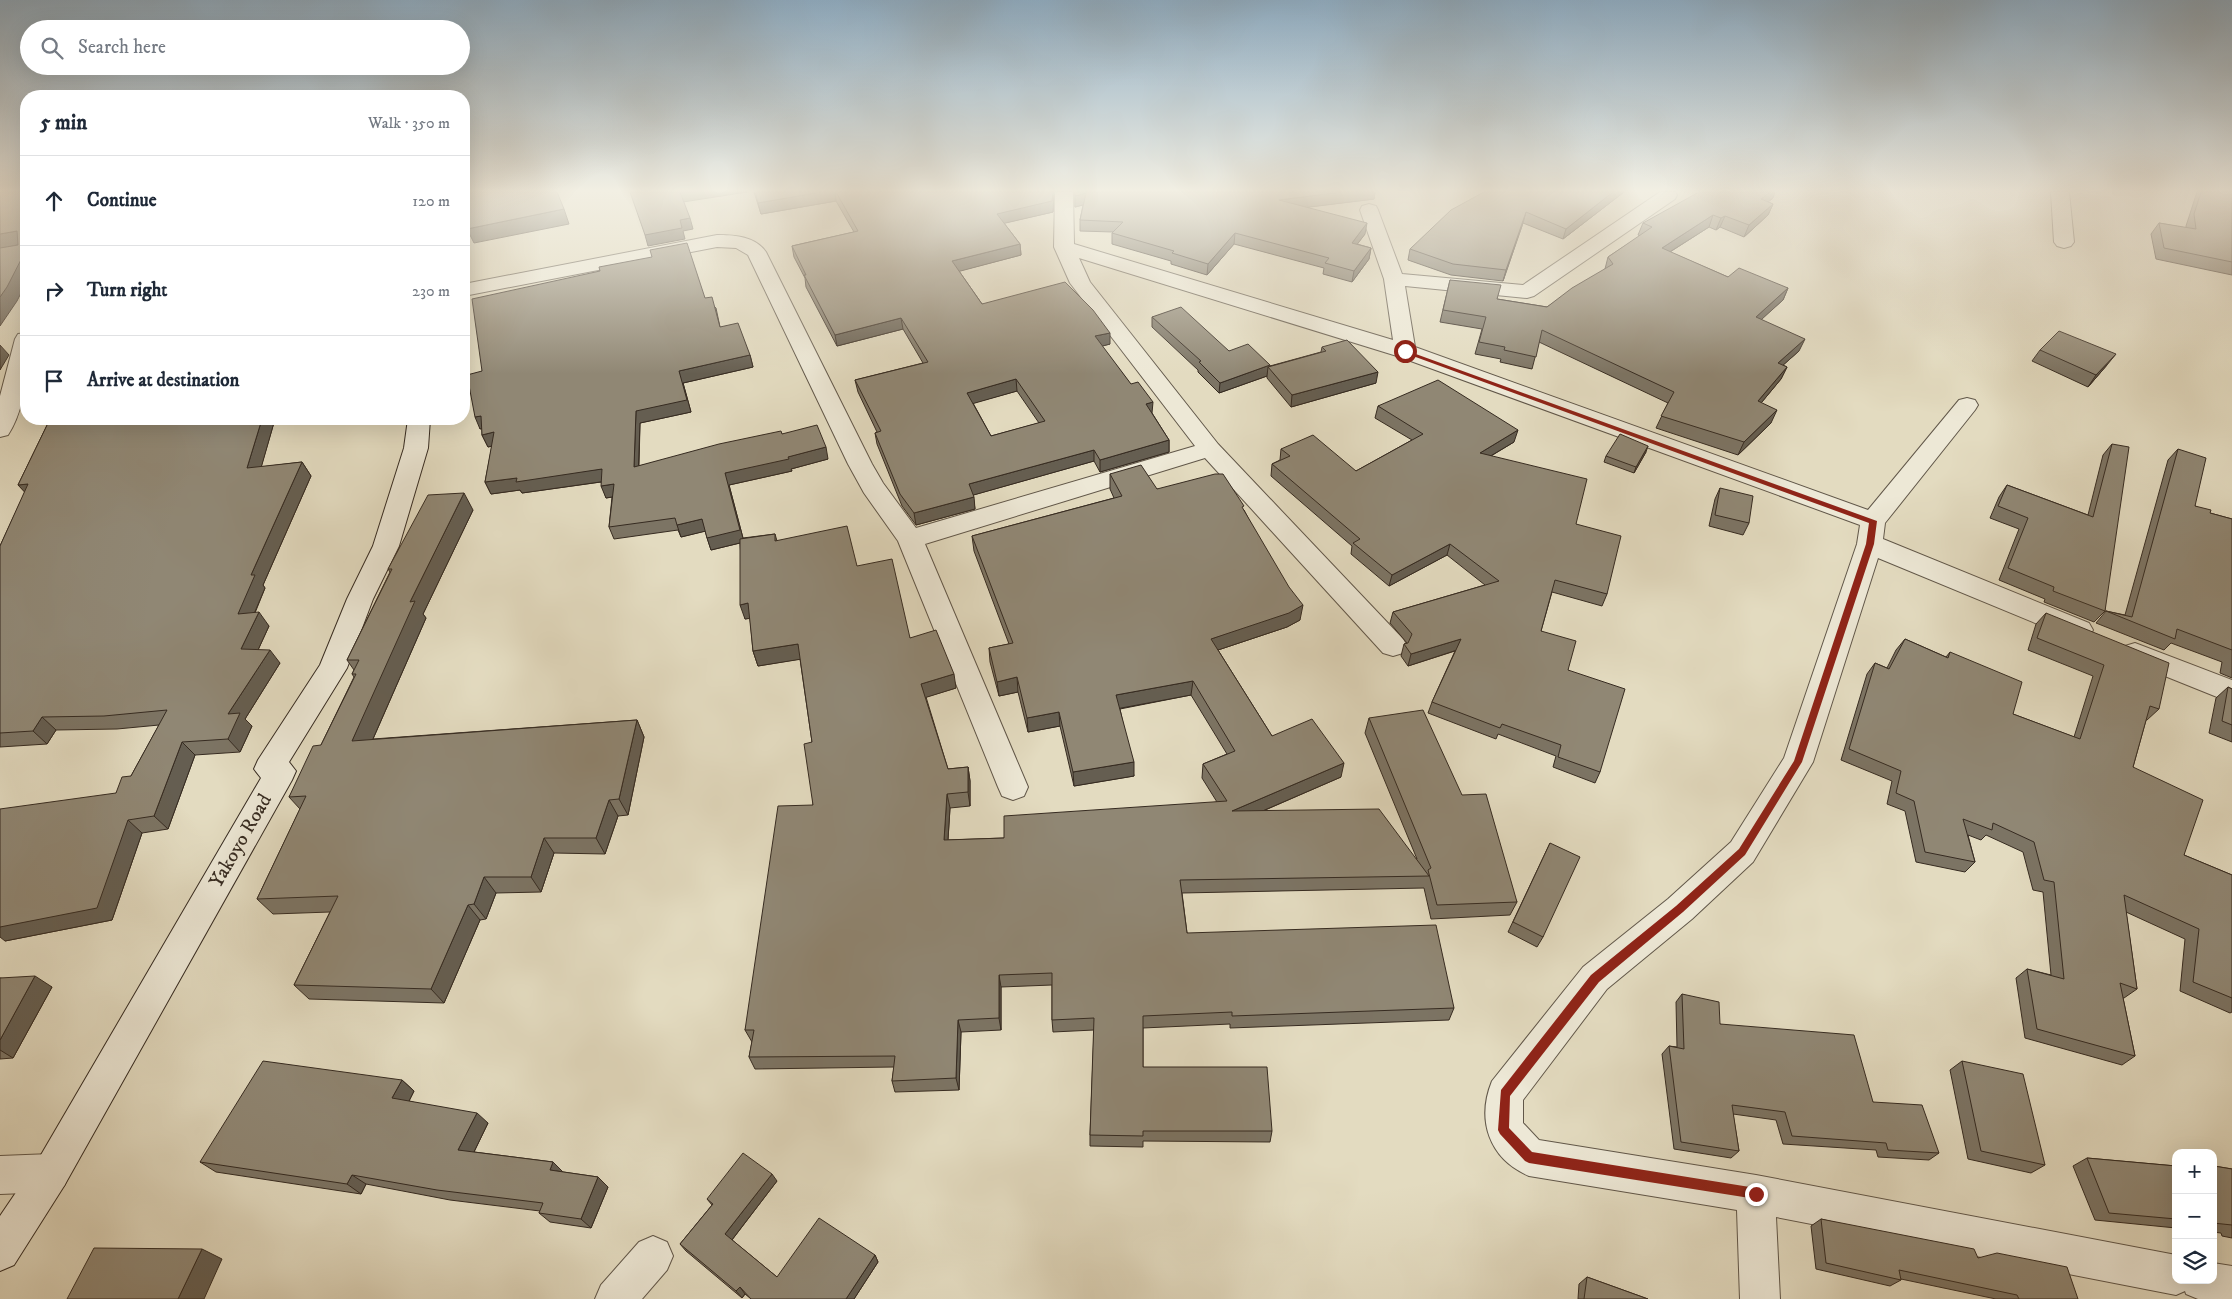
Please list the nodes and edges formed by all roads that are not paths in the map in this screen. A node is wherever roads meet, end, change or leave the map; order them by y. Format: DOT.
graph roads {
  1 [pos="657,253"];
  2 [pos="756,253"];
  3 [pos="1066,253"];
  4 [pos="1079,253"];
  5 [pos="1384,253"];
  6 [pos="1584,253"];
  7 [pos="1394,279"];
  8 [pos="470,289"];
  9 [pos="1405,351"];
  10 [pos="20,360"];
  11 [pos="1967,405"];
  12 [pos="2,421"];
  13 [pos="418,425"];
  14 [pos="1210,449"];
  15 [pos="1871,533"];
  16 [pos="910,539"];
  17 [pos="1393,646"];
  18 [pos="2232,692"];
  19 [pos="1013,787"];
  20 [pos="51,1173"];
  21 [pos="0,1175"];
  22 [pos="1756,1194"];
  23 [pos="0,1252"];
  24 [pos="653,1256"];
  25 [pos="2172,1275"];
  26 [pos="2217,1283"];
  27 [pos="2232,1286"];
  28 [pos="615,1299"];
  29 [pos="1760,1299"];
  1 -- 8 [label="street"];
  2 -- 16 [label="street"];
  3 -- 14 [label="street"];
  4 -- 9 [label="street"];
  5 -- 7 [label="street"];
  6 -- 7 [label="street"];
  7 -- 9 [label="street"];
  9 -- 15 [label="street"];
  10 -- 12 [label="street"];
  11 -- 15 [label="street"];
  13 -- 20 [label="street, Yakoyo Road"];
  14 -- 16 [label="street"];
  14 -- 17 [label="street"];
  15 -- 18 [label="street"];
  15 -- 22 [label="street"];
  16 -- 19 [label="street"];
  20 -- 21 [label="street"];
  20 -- 23 [label="street, Yakoyo Road"];
  22 -- 25 [label="street"];
  22 -- 29 [label="street"];
  24 -- 28 [label="street"];
  26 -- 27 [label="street"];
}
